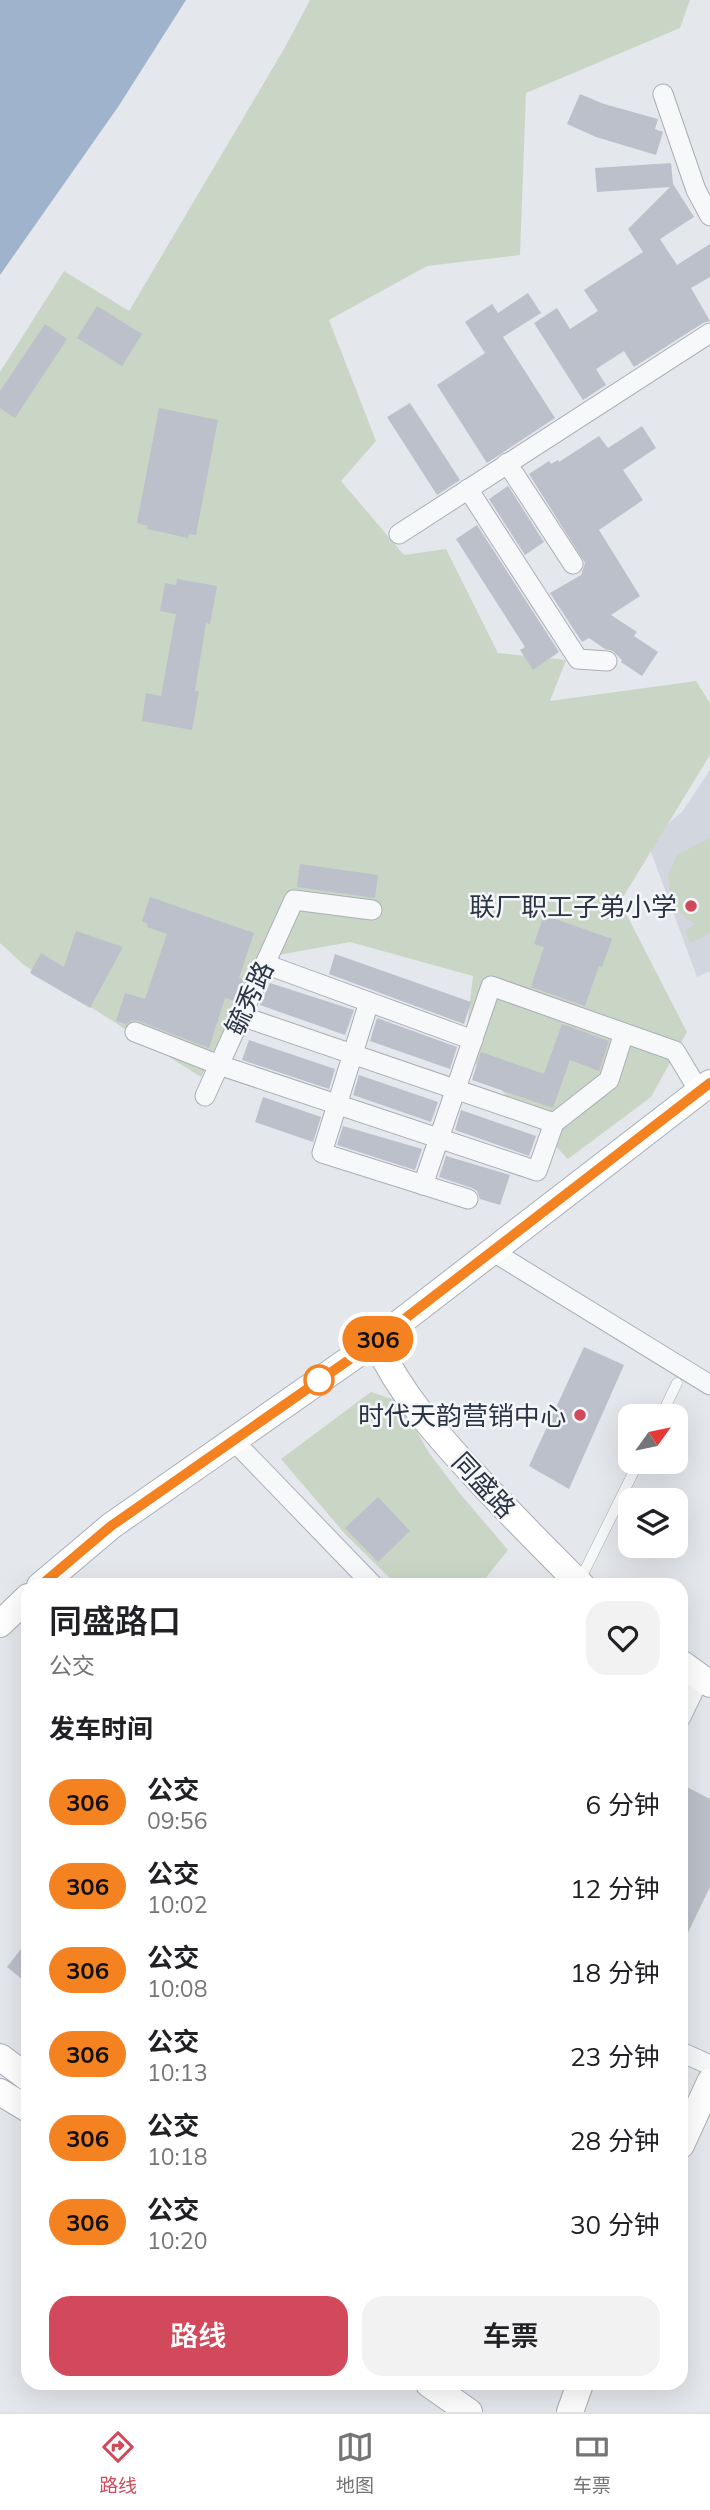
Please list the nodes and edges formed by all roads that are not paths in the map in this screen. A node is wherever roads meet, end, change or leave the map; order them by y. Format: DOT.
graph roads {
  1 [pos="663,94"];
  2 [pos="710,216"];
  3 [pos="710,333"];
  4 [pos="507,463"];
  5 [pos="468,489"];
  6 [pos="398,534"];
  7 [pos="573,564"];
  8 [pos="607,661"];
  9 [pos="372,910"];
  10 [pos="265,964"];
  11 [pos="369,1002"];
  12 [pos="241,1016"];
  13 [pos="135,1032"];
  14 [pos="624,1033"];
  15 [pos="473,1040"];
  16 [pos="352,1054"];
  17 [pos="219,1065"];
  18 [pos="705,1087"];
  19 [pos="456,1090"];
  20 [pos="205,1096"];
  21 [pos="337,1105"];
  22 [pos="554,1123"];
  23 [pos="439,1139"];
  24 [pos="423,1185"];
  25 [pos="468,1199"];
  26 [pos="492,1251"];
  27 [pos="376,1341"];
  28 [pos="677,1383"];
  29 [pos="710,1385"];
  30 [pos="667,1404"];
  31 [pos="233,1440"];
  32 [pos="633,1474"];
  33 [pos="49,1578"];
  34 [pos="366,1578"];
  35 [pos="574,1578"];
  36 [pos="583,1578"];
  37 [pos="21,1604"];
  38 [pos="0,1624"];
  39 [pos="688,1670"];
  40 [pos="703,1685"];
  41 [pos="688,1707"];
  42 [pos="688,2055"];
  43 [pos="0,2057"];
  44 [pos="710,2065"];
  45 [pos="21,2073"];
  46 [pos="710,2082"];
  47 [pos="0,2092"];
  48 [pos="21,2105"];
  49 [pos="688,2130"];
  50 [pos="438,2390"];
  51 [pos="578,2390"];
  52 [pos="469,2412"];
  53 [pos="570,2412"];
  1 -- 2 [label="street"];
  3 -- 4 [label="street"];
  4 -- 5 [label="street"];
  4 -- 7 [label="street"];
  5 -- 6 [label="street"];
  5 -- 8 [label="street"];
  9 -- 10 [label="street, 毓秀路"];
  10 -- 11 [label="street"];
  10 -- 12 [label="street, 毓秀路"];
  11 -- 15 [label="street"];
  11 -- 16 [label="street"];
  12 -- 16 [label="street"];
  12 -- 17 [label="street, 毓秀路"];
  13 -- 17 [label="street"];
  14 -- 15 [label="street"];
  14 -- 18 [label="street"];
  14 -- 22 [label="street"];
  15 -- 19 [label="street"];
  16 -- 19 [label="street"];
  16 -- 21 [label="street"];
  17 -- 20 [label="street, 毓秀路"];
  17 -- 21 [label="street"];
  18 -- 26 [label="main road"];
  19 -- 22 [label="street"];
  19 -- 23 [label="street"];
  21 -- 23 [label="street"];
  21 -- 24 [label="street"];
  22 -- 23 [label="street"];
  23 -- 24 [label="street"];
  24 -- 25 [label="street"];
  26 -- 27 [label="main road"];
  26 -- 29 [label="street"];
  27 -- 31 [label="main road"];
  27 -- 35 [label="main road, 同盛路"];
  28 -- 30 [label="lane"];
  31 -- 33 [label="main road"];
  31 -- 34 [label="street"];
  32 -- 36 [label="lane"];
  37 -- 38 [label="main road"];
  39 -- 40 [label="main road"];
  40 -- 41 [label="street"];
  42 -- 44 [label="street"];
  43 -- 45 [label="main road"];
  46 -- 49 [label="main road"];
  47 -- 48 [label="main road"];
  50 -- 52 [label="main road"];
  51 -- 53 [label="main road"];
}
